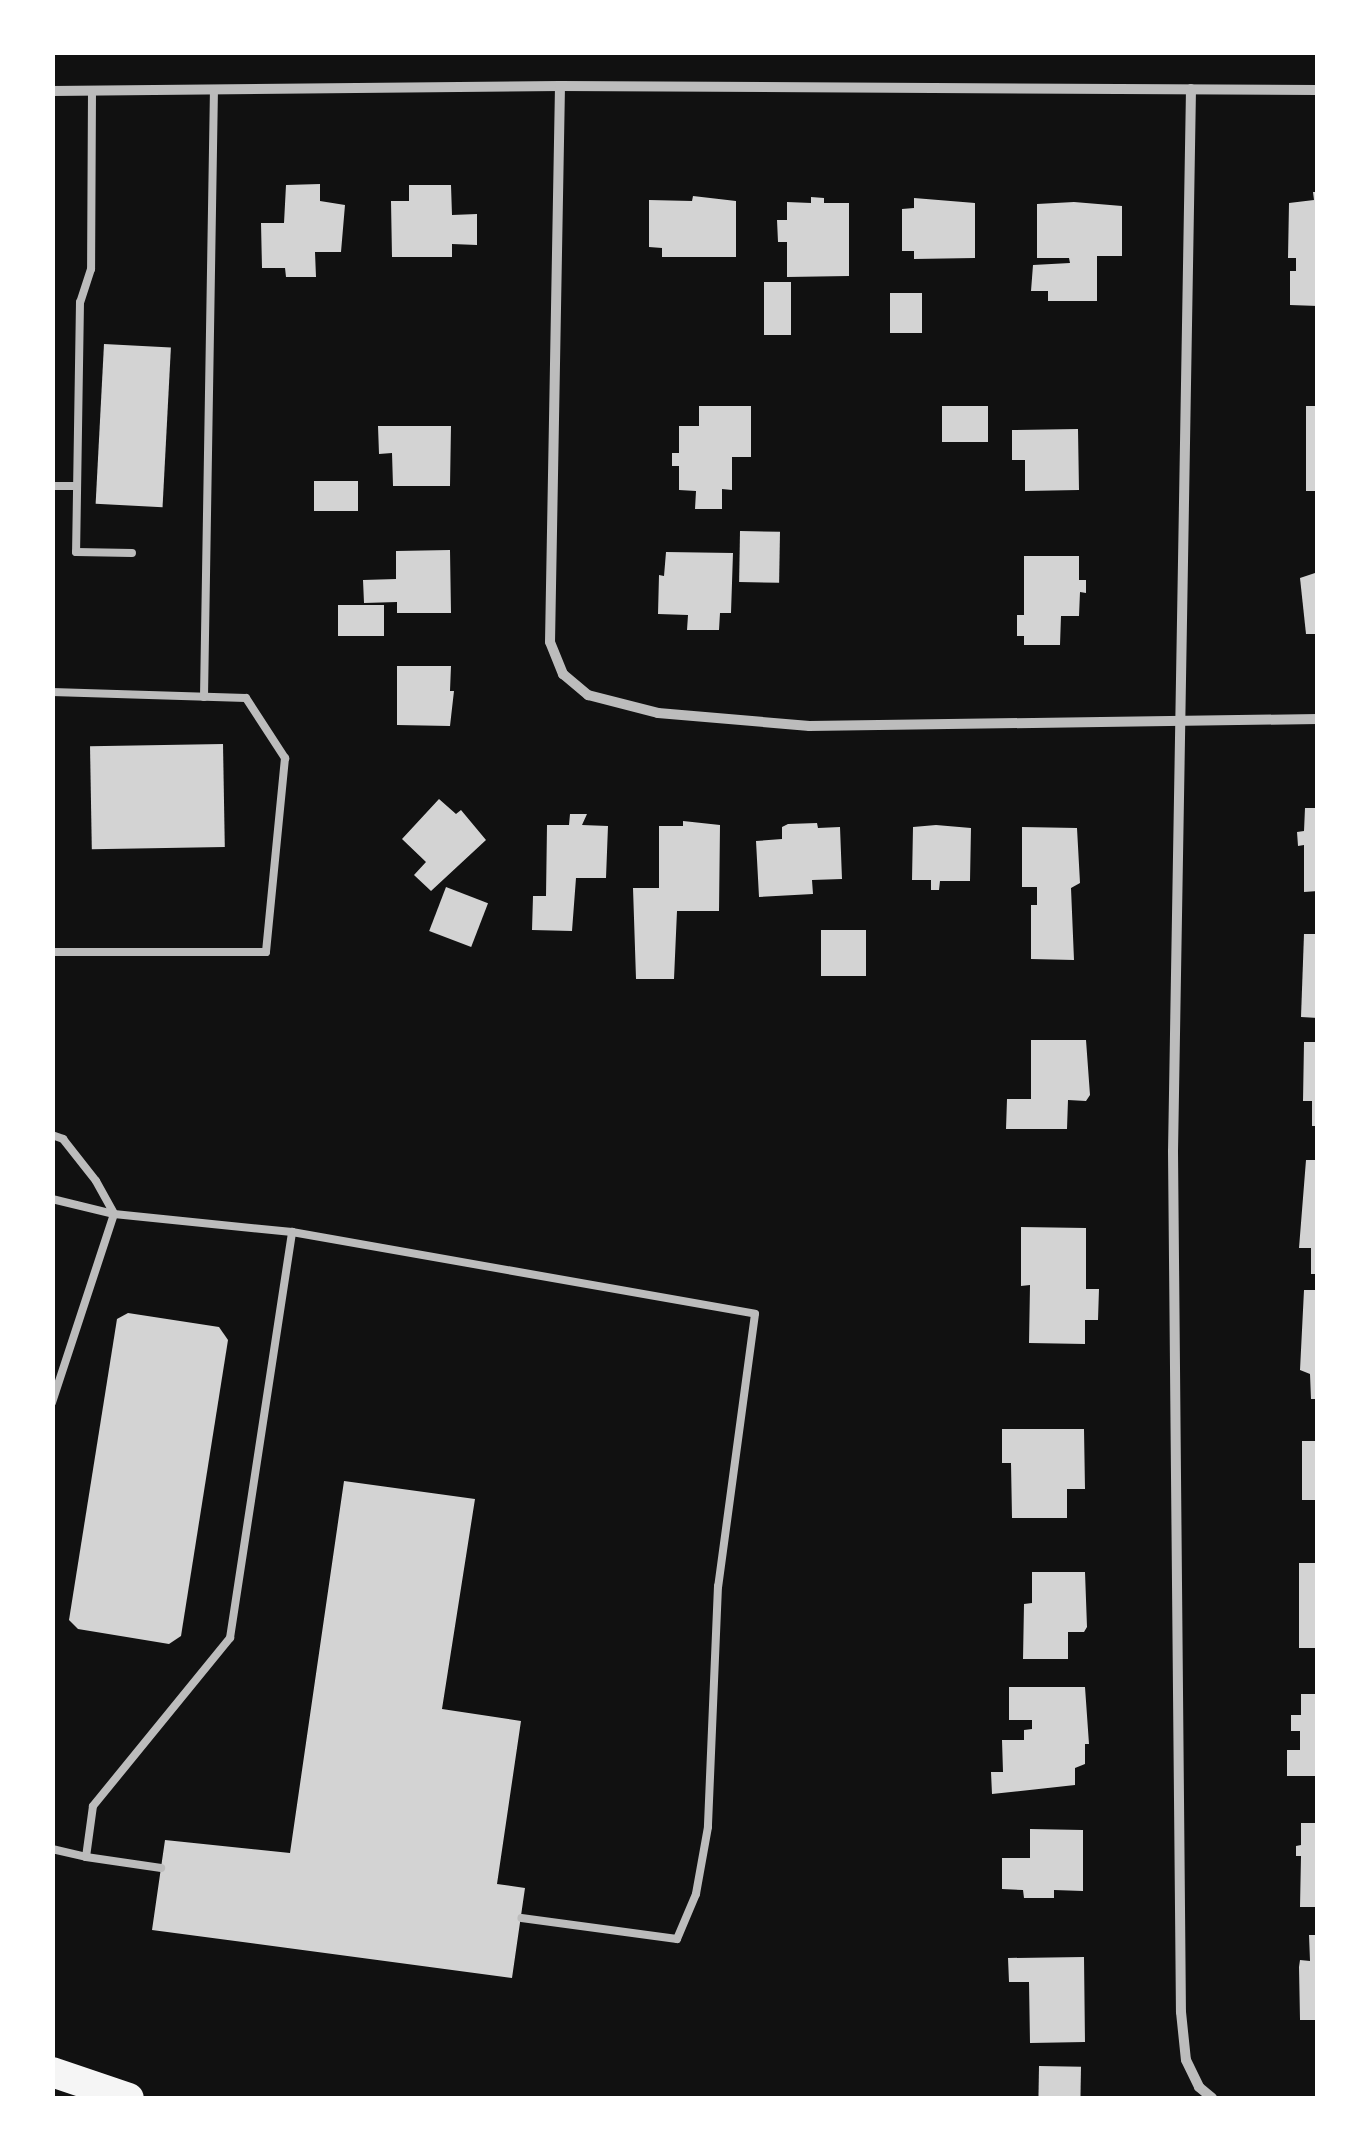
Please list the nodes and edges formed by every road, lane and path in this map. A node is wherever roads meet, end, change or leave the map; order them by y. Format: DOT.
graph roads {
  1 [pos="560,86"];
  2 [pos="1192,88"];
  3 [pos="214,89"];
  4 [pos="92,90"];
  5 [pos="1318,90"];
  6 [pos="52,91"];
  7 [pos="52,486"];
  8 [pos="77,486"];
  9 [pos="132,553"];
  10 [pos="52,692"];
  11 [pos="204,696"];
  12 [pos="1318,719"];
  13 [pos="1178,720"];
  14 [pos="52,952"];
  15 [pos="52,1135"];
  16 [pos="52,1199"];
  17 [pos="114,1214"];
  18 [pos="292,1232"];
  19 [pos="52,1403"];
  20 [pos="52,1849"];
  21 [pos="86,1857"];
  22 [pos="161,1868"];
  23 [pos="521,1918"];
  24 [pos="52,2072"];
  25 [pos="129,2098"];
  26 [pos="1212,2098"];
  1 -- 2 [label="street"];
  1 -- 3 [label="street"];
  1 -- 13 [label="street"];
  2 -- 5 [label="street"];
  2 -- 13 [label="street"];
  3 -- 4 [label="street"];
  3 -- 11 [label="lane"];
  4 -- 6 [label="street"];
  4 -- 8 [label="lane"];
  7 -- 8 [label="lane"];
  8 -- 9 [label="lane"];
  10 -- 11 [label="lane"];
  11 -- 14 [label="lane"];
  12 -- 13 [label="street"];
  13 -- 26 [label="street"];
  15 -- 17 [label="lane"];
  16 -- 17 [label="lane"];
  17 -- 18 [label="lane"];
  17 -- 19 [label="lane"];
  18 -- 21 [label="lane"];
  18 -- 23 [label="lane"];
  20 -- 21 [label="lane"];
  21 -- 22 [label="lane"];
  24 -- 25 [label="highway"];
}
